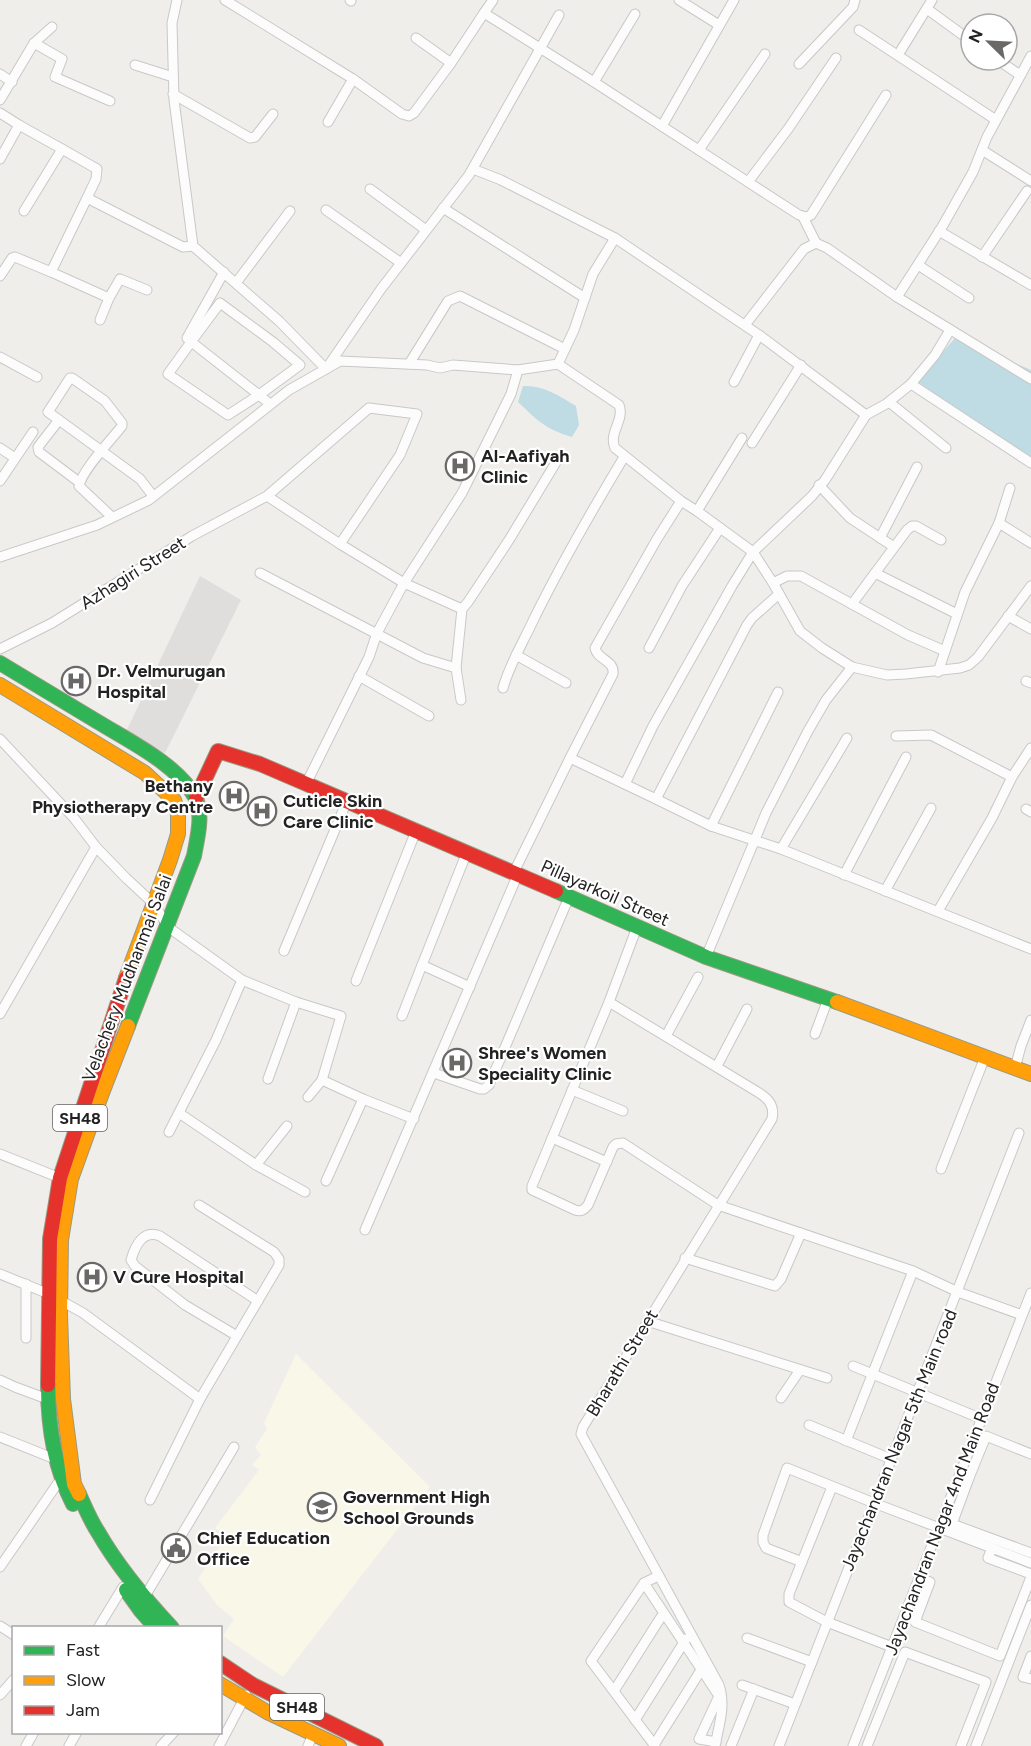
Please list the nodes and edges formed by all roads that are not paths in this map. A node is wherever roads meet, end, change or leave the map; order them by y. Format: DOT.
graph roads {
  1 [pos="177,0"];
  2 [pos="225,0"];
  3 [pos="493,0"];
  4 [pos="679,0"];
  5 [pos="734,0"];
  6 [pos="855,0"];
  7 [pos="933,0"];
  8 [pos="927,9"];
  9 [pos="484,13"];
  10 [pos="635,14"];
  11 [pos="560,15"];
  12 [pos="719,25"];
  13 [pos="52,27"];
  14 [pos="859,30"];
  15 [pos="959,32"];
  16 [pos="416,38"];
  17 [pos="34,43"];
  18 [pos="541,48"];
  19 [pos="765,54"];
  20 [pos="898,55"];
  21 [pos="1031,56"];
  22 [pos="836,58"];
  23 [pos="451,63"];
  24 [pos="799,64"];
  25 [pos="135,65"];
  26 [pos="1028,68"];
  27 [pos="1016,72"];
  28 [pos="0,74"];
  29 [pos="1020,75"];
  30 [pos="173,77"];
  31 [pos="352,80"];
  32 [pos="12,82"];
  33 [pos="594,82"];
  34 [pos="174,94"];
  35 [pos="886,95"];
  36 [pos="0,100"];
  37 [pos="110,101"];
  38 [pos="0,113"];
  39 [pos="273,114"];
  40 [pos="996,120"];
  41 [pos="328,122"];
  42 [pos="19,126"];
  43 [pos="662,126"];
  44 [pos="62,149"];
  45 [pos="699,150"];
  46 [pos="982,150"];
  47 [pos="0,159"];
  48 [pos="472,169"];
  49 [pos="1031,181"];
  50 [pos="748,182"];
  51 [pos="370,189"];
  52 [pos="1027,191"];
  53 [pos="87,198"];
  54 [pos="443,208"];
  55 [pos="326,210"];
  56 [pos="24,211"];
  57 [pos="290,212"];
  58 [pos="803,217"];
  59 [pos="426,230"];
  60 [pos="939,231"];
  61 [pos="615,238"];
  62 [pos="816,243"];
  63 [pos="193,246"];
  64 [pos="982,257"];
  65 [pos="401,263"];
  66 [pos="918,266"];
  67 [pos="51,272"];
  68 [pos="224,272"];
  69 [pos="0,276"];
  70 [pos="237,283"];
  71 [pos="1031,285"];
  72 [pos="147,290"];
  73 [pos="897,297"];
  74 [pos="110,298"];
  75 [pos="585,298"];
  76 [pos="969,298"];
  77 [pos="100,320"];
  78 [pos="745,325"];
  79 [pos="950,330"];
  80 [pos="759,335"];
  81 [pos="188,342"];
  82 [pos="565,349"];
  83 [pos="0,357"];
  84 [pos="409,364"];
  85 [pos="558,364"];
  86 [pos="300,365"];
  87 [pos="801,365"];
  88 [pos="326,369"];
  89 [pos="518,370"];
  90 [pos="37,377"];
  91 [pos="312,377"];
  92 [pos="1031,379"];
  93 [pos="734,382"];
  94 [pos="911,384"];
  95 [pos="259,395"];
  96 [pos="890,402"];
  97 [pos="270,404"];
  98 [pos="866,415"];
  99 [pos="59,420"];
  100 [pos="33,432"];
  101 [pos="742,438"];
  102 [pos="752,444"];
  103 [pos="0,448"];
  104 [pos="946,448"];
  105 [pos="102,451"];
  106 [pos="624,457"];
  107 [pos="15,458"];
  108 [pos="558,459"];
  109 [pos="1031,463"];
  110 [pos="917,467"];
  111 [pos="0,481"];
  112 [pos="79,482"];
  113 [pos="819,485"];
  114 [pos="1010,488"];
  115 [pos="153,496"];
  116 [pos="267,496"];
  117 [pos="681,501"];
  118 [pos="697,511"];
  119 [pos="112,517"];
  120 [pos="999,523"];
  121 [pos="720,528"];
  122 [pos="880,538"];
  123 [pos="941,540"];
  124 [pos="1031,543"];
  125 [pos="340,544"];
  126 [pos="894,547"];
  127 [pos="753,552"];
  128 [pos="0,557"];
  129 [pos="260,573"];
  130 [pos="875,573"];
  131 [pos="404,582"];
  132 [pos="773,583"];
  133 [pos="1031,586"];
  134 [pos="779,594"];
  135 [pos="852,604"];
  136 [pos="462,609"];
  137 [pos="957,614"];
  138 [pos="1008,616"];
  139 [pos="1031,629"];
  140 [pos="376,633"];
  141 [pos="649,648"];
  142 [pos="0,649"];
  143 [pos="945,651"];
  144 [pos="516,655"];
  145 [pos="0,663"];
  146 [pos="852,667"];
  147 [pos="456,668"];
  148 [pos="938,672"];
  149 [pos="359,676"];
  150 [pos="566,682"];
  151 [pos="0,686"];
  152 [pos="503,688"];
  153 [pos="778,692"];
  154 [pos="461,700"];
  155 [pos="429,716"];
  156 [pos="896,736"];
  157 [pos="847,738"];
  158 [pos="0,739"];
  159 [pos="1031,748"];
  160 [pos="906,756"];
  161 [pos="570,758"];
  162 [pos="1012,777"];
  163 [pos="306,784"];
  164 [pos="625,784"];
  165 [pos="196,798"];
  166 [pos="656,799"];
  167 [pos="347,801"];
  168 [pos="931,808"];
  169 [pos="711,826"];
  170 [pos="416,831"];
  171 [pos="755,840"];
  172 [pos="96,847"];
  173 [pos="782,849"];
  174 [pos="467,852"];
  175 [pos="516,873"];
  176 [pos="844,875"];
  177 [pos="885,891"];
  178 [pos="569,897"];
  179 [pos="154,904"];
  180 [pos="939,911"];
  181 [pos="168,927"];
  182 [pos="638,927"];
  183 [pos="1031,949"];
  184 [pos="284,951"];
  185 [pos="706,957"];
  186 [pos="422,965"];
  187 [pos="698,977"];
  188 [pos="242,980"];
  189 [pos="356,981"];
  190 [pos="470,987"];
  191 [pos="828,999"];
  192 [pos="296,1002"];
  193 [pos="609,1002"];
  194 [pos="747,1009"];
  195 [pos="0,1014"];
  196 [pos="402,1016"];
  197 [pos="1031,1020"];
  198 [pos="815,1034"];
  199 [pos="666,1036"];
  200 [pos="985,1057"];
  201 [pos="717,1066"];
  202 [pos="1015,1068"];
  203 [pos="434,1073"];
  204 [pos="1031,1074"];
  205 [pos="268,1078"];
  206 [pos="322,1080"];
  207 [pos="572,1090"];
  208 [pos="308,1098"];
  209 [pos="363,1099"];
  210 [pos="623,1111"];
  211 [pos="178,1113"];
  212 [pos="414,1119"];
  213 [pos="287,1126"];
  214 [pos="169,1132"];
  215 [pos="1019,1133"];
  216 [pos="552,1138"];
  217 [pos="0,1154"];
  218 [pos="607,1162"];
  219 [pos="256,1164"];
  220 [pos="941,1169"];
  221 [pos="60,1178"];
  222 [pos="326,1181"];
  223 [pos="305,1192"];
  224 [pos="199,1205"];
  225 [pos="718,1205"];
  226 [pos="365,1230"];
  227 [pos="801,1233"];
  228 [pos="685,1258"];
  229 [pos="913,1271"];
  230 [pos="0,1274"];
  231 [pos="26,1284"];
  232 [pos="958,1292"];
  233 [pos="1031,1293"];
  234 [pos="55,1297"];
  235 [pos="258,1301"];
  236 [pos="1026,1311"];
  237 [pos="647,1321"];
  238 [pos="237,1336"];
  239 [pos="26,1338"];
  240 [pos="854,1366"];
  241 [pos="800,1370"];
  242 [pos="874,1374"];
  243 [pos="827,1378"];
  244 [pos="0,1380"];
  245 [pos="917,1392"];
  246 [pos="781,1398"];
  247 [pos="63,1399"];
  248 [pos="200,1399"];
  249 [pos="48,1400"];
  250 [pos="982,1419"];
  251 [pos="809,1425"];
  252 [pos="0,1437"];
  253 [pos="846,1441"];
  254 [pos="234,1447"];
  255 [pos="1031,1454"];
  256 [pos="55,1459"];
  257 [pos="891,1459"];
  258 [pos="965,1476"];
  259 [pos="62,1477"];
  260 [pos="832,1487"];
  261 [pos="150,1500"];
  262 [pos="874,1503"];
  263 [pos="939,1528"];
  264 [pos="992,1548"];
  265 [pos="3,1553"];
  266 [pos="1031,1553"];
  267 [pos="802,1562"];
  268 [pos="1031,1563"];
  269 [pos="0,1568"];
  270 [pos="1031,1575"];
  271 [pos="658,1576"];
  272 [pos="919,1578"];
  273 [pos="644,1584"];
  274 [pos="123,1587"];
  275 [pos="144,1598"];
  276 [pos="1031,1605"];
  277 [pos="661,1617"];
  278 [pos="827,1622"];
  279 [pos="148,1624"];
  280 [pos="1027,1625"];
  281 [pos="99,1626"];
  282 [pos="170,1626"];
  283 [pos="690,1632"];
  284 [pos="747,1638"];
  285 [pos="684,1643"];
  286 [pos="892,1647"];
  287 [pos="1013,1650"];
  288 [pos="1031,1656"];
  289 [pos="812,1662"];
  290 [pos="222,1664"];
  291 [pos="701,1670"];
  292 [pos="1031,1679"];
  293 [pos="12,1681"];
  294 [pos="222,1685"];
  295 [pos="253,1685"];
  296 [pos="742,1685"];
  297 [pos="754,1689"];
  298 [pos="614,1691"];
  299 [pos="0,1695"];
  300 [pos="244,1699"];
  301 [pos="795,1704"];
  302 [pos="635,1720"];
  303 [pos="172,1734"];
  304 [pos="310,1740"];
  305 [pos="697,1742"];
  306 [pos="715,1744"];
  307 [pos="962,1744"];
  308 [pos="655,1745"];
  309 [pos="161,1746"];
  310 [pos="219,1746"];
  311 [pos="339,1746"];
  312 [pos="376,1746"];
  313 [pos="731,1746"];
  314 [pos="779,1746"];
  315 [pos="853,1746"];
  316 [pos="867,1746"];
  317 [pos="976,1746"];
  1 -- 30 [label="street"];
  2 -- 31 [label="street"];
  3 -- 9 [label="street"];
  4 -- 12 [label="street"];
  5 -- 12 [label="street"];
  6 -- 24 [label="street"];
  7 -- 8 [label="street"];
  8 -- 15 [label="street"];
  8 -- 20 [label="street"];
  9 -- 18 [label="street"];
  9 -- 23 [label="street"];
  10 -- 33 [label="street"];
  11 -- 18 [label="street"];
  12 -- 43 [label="street"];
  13 -- 17 [label="street"];
  14 -- 20 [label="street"];
  16 -- 23 [label="street"];
  17 -- 32 [label="street"];
  17 -- 37 [label="street"];
  18 -- 33 [label="street"];
  18 -- 48 [label="street"];
  19 -- 45 [label="street"];
  20 -- 40 [label="street"];
  21 -- 26 [label="street"];
  22 -- 50 [label="street"];
  23 -- 31 [label="street"];
  25 -- 30 [label="street"];
  26 -- 29 [label="street"];
  27 -- 29 [label="street"];
  28 -- 32 [label="street"];
  29 -- 40 [label="street"];
  30 -- 34 [label="street"];
  31 -- 41 [label="street"];
  32 -- 36 [label="street"];
  33 -- 43 [label="street"];
  34 -- 39 [label="street"];
  34 -- 63 [label="street"];
  35 -- 58 [label="street"];
  38 -- 42 [label="street"];
  40 -- 46 [label="street"];
  42 -- 44 [label="street"];
  42 -- 47 [label="street"];
  43 -- 45 [label="street"];
  44 -- 53 [label="street"];
  44 -- 56 [label="street"];
  45 -- 50 [label="street"];
  46 -- 49 [label="street"];
  46 -- 60 [label="street"];
  48 -- 54 [label="street"];
  48 -- 61 [label="street"];
  50 -- 58 [label="street"];
  51 -- 59 [label="street"];
  52 -- 64 [label="street"];
  53 -- 63 [label="street"];
  53 -- 67 [label="street"];
  54 -- 59 [label="street"];
  54 -- 75 [label="street"];
  55 -- 65 [label="street"];
  57 -- 70 [label="street"];
  58 -- 62 [label="street"];
  59 -- 65 [label="street"];
  60 -- 64 [label="street"];
  60 -- 66 [label="street"];
  61 -- 75 [label="street"];
  61 -- 78 [label="street"];
  62 -- 73 [label="street"];
  62 -- 78 [label="street"];
  63 -- 68 [label="street"];
  64 -- 71 [label="street"];
  65 -- 88 [label="street"];
  66 -- 73 [label="street"];
  66 -- 76 [label="street"];
  67 -- 69 [label="street"];
  67 -- 74 [label="street"];
  68 -- 70 [label="street"];
  68 -- 81 [label="street"];
  70 -- 88 [label="street"];
  72 -- 74 [label="street"];
  73 -- 79 [label="street"];
  74 -- 77 [label="street"];
  75 -- 82 [label="street"];
  78 -- 80 [label="street"];
  79 -- 92 [label="street"];
  79 -- 94 [label="street"];
  80 -- 87 [label="street"];
  80 -- 93 [label="street"];
  81 -- 86 [label="street"];
  81 -- 95 [label="street"];
  81 -- 95 [label="street"];
  82 -- 84 [label="street"];
  82 -- 85 [label="street"];
  83 -- 90 [label="street"];
  84 -- 88 [label="street"];
  84 -- 89 [label="street"];
  85 -- 89 [label="street"];
  85 -- 106 [label="street"];
  86 -- 91 [label="street"];
  86 -- 95 [label="street"];
  87 -- 98 [label="street"];
  87 -- 102 [label="street"];
  88 -- 91 [label="street"];
  89 -- 131 [label="street"];
  91 -- 97 [label="street"];
  94 -- 96 [label="street"];
  94 -- 109 [label="street"];
  95 -- 97 [label="street"];
  96 -- 98 [label="street"];
  96 -- 104 [label="street"];
  97 -- 115 [label="street"];
  98 -- 113 [label="street"];
  99 -- 105 [label="street"];
  99 -- 105 [label="street"];
  99 -- 112 [label="street"];
  100 -- 107 [label="street"];
  101 -- 118 [label="street"];
  103 -- 107 [label="street"];
  105 -- 112 [label="street"];
  105 -- 115 [label="street"];
  106 -- 117 [label="street"];
  106 -- 144 [label="street"];
  107 -- 111 [label="street"];
  108 -- 136 [label="street"];
  110 -- 122 [label="street"];
  112 -- 119 [label="street"];
  113 -- 122 [label="street"];
  113 -- 127 [label="street"];
  114 -- 120 [label="street"];
  115 -- 119 [label="street"];
  116 -- 125 [label="street"];
  116 -- 125 [label="street, Azhagiri Street"];
  116 -- 142 [label="street, Azhagiri Street"];
  117 -- 118 [label="street"];
  117 -- 161 [label="street"];
  118 -- 121 [label="street"];
  119 -- 128 [label="street"];
  120 -- 124 [label="street"];
  120 -- 137 [label="street"];
  121 -- 127 [label="street"];
  121 -- 141 [label="street"];
  122 -- 126 [label="street"];
  123 -- 126 [label="street"];
  125 -- 131 [label="street"];
  126 -- 130 [label="street"];
  127 -- 132 [label="street"];
  127 -- 164 [label="street"];
  129 -- 140 [label="street"];
  130 -- 135 [label="street"];
  130 -- 137 [label="street"];
  131 -- 136 [label="street"];
  131 -- 140 [label="street"];
  132 -- 134 [label="street"];
  132 -- 135 [label="street"];
  133 -- 138 [label="street"];
  134 -- 146 [label="street"];
  134 -- 166 [label="street"];
  135 -- 143 [label="street"];
  136 -- 147 [label="street"];
  137 -- 143 [label="street"];
  138 -- 139 [label="street"];
  138 -- 148 [label="street"];
  140 -- 147 [label="street"];
  140 -- 149 [label="street"];
  143 -- 148 [label="street"];
  144 -- 150 [label="street"];
  144 -- 152 [label="street"];
  145 -- 165 [label="main road"];
  146 -- 148 [label="street"];
  146 -- 171 [label="street"];
  147 -- 154 [label="street"];
  149 -- 155 [label="street"];
  149 -- 163 [label="street"];
  151 -- 179 [label="main road, Velachery Mudhanmai Salai / SH48"];
  153 -- 169 [label="street"];
  156 -- 162 [label="street"];
  157 -- 173 [label="street"];
  158 -- 172 [label="street"];
  159 -- 162 [label="street"];
  160 -- 176 [label="street"];
  161 -- 164 [label="street"];
  161 -- 175 [label="street"];
  162 -- 180 [label="street"];
  163 -- 165 [label="main road, Pillayarkoil Street"];
  163 -- 167 [label="main road, Pillayarkoil Street"];
  164 -- 166 [label="street"];
  165 -- 181 [label="main road, Velachery Mudhanmai Salai / SH48"];
  166 -- 169 [label="street"];
  167 -- 170 [label="main road, Pillayarkoil Street"];
  167 -- 184 [label="street"];
  168 -- 177 [label="street"];
  169 -- 171 [label="street"];
  170 -- 174 [label="main road, Pillayarkoil Street"];
  170 -- 189 [label="street"];
  171 -- 173 [label="street"];
  171 -- 185 [label="street"];
  172 -- 179 [label="street"];
  172 -- 195 [label="street"];
  173 -- 176 [label="street"];
  174 -- 175 [label="main road, Pillayarkoil Street"];
  174 -- 186 [label="street"];
  175 -- 178 [label="main road, Pillayarkoil Street"];
  175 -- 190 [label="street"];
  176 -- 177 [label="street"];
  177 -- 180 [label="street"];
  178 -- 182 [label="main road, Pillayarkoil Street"];
  178 -- 203 [label="street"];
  179 -- 181 [label="street"];
  179 -- 221 [label="main road, Velachery Mudhanmai Salai / SH48"];
  180 -- 183 [label="street"];
  181 -- 188 [label="street"];
  181 -- 234 [label="main road, Velachery Mudhanmai Salai / SH48"];
  182 -- 185 [label="main road, Pillayarkoil Street"];
  182 -- 193 [label="street"];
  185 -- 191 [label="main road, Pillayarkoil Street"];
  186 -- 190 [label="street"];
  186 -- 196 [label="street"];
  187 -- 199 [label="street"];
  188 -- 192 [label="street"];
  188 -- 211 [label="street"];
  190 -- 203 [label="street"];
  191 -- 198 [label="street"];
  191 -- 200 [label="main road, Pillayarkoil Street"];
  192 -- 205 [label="street"];
  192 -- 206 [label="street"];
  193 -- 199 [label="street"];
  193 -- 207 [label="street"];
  194 -- 201 [label="street"];
  197 -- 202 [label="street"];
  199 -- 201 [label="street"];
  200 -- 202 [label="main road, Pillayarkoil Street"];
  200 -- 220 [label="street"];
  201 -- 225 [label="street, Bharathi Street"];
  202 -- 204 [label="main road, Pillayarkoil Street"];
  203 -- 212 [label="street"];
  206 -- 208 [label="street"];
  206 -- 209 [label="street"];
  207 -- 210 [label="street"];
  207 -- 216 [label="street"];
  209 -- 212 [label="street"];
  209 -- 222 [label="street"];
  211 -- 214 [label="street"];
  211 -- 219 [label="street"];
  212 -- 226 [label="street"];
  213 -- 219 [label="street"];
  215 -- 232 [label="street, Jayachandran Nagar 5th Main road"];
  216 -- 218 [label="street"];
  216 -- 218 [label="street"];
  217 -- 221 [label="street"];
  218 -- 225 [label="street"];
  219 -- 223 [label="street"];
  221 -- 234 [label="main road, Velachery Mudhanmai Salai / SH48"];
  224 -- 235 [label="street"];
  225 -- 227 [label="street"];
  225 -- 228 [label="street, Bharathi Street"];
  227 -- 228 [label="street"];
  227 -- 229 [label="street"];
  228 -- 237 [label="street, Bharathi Street"];
  229 -- 232 [label="street"];
  229 -- 242 [label="street"];
  230 -- 231 [label="street"];
  231 -- 234 [label="street"];
  231 -- 239 [label="street"];
  232 -- 236 [label="street"];
  232 -- 245 [label="street, Jayachandran Nagar 5th Main road"];
  233 -- 236 [label="street, Jayachandran Nagar 4nd Main Road"];
  234 -- 247 [label="main road, Velachery Mudhanmai Salai / SH48"];
  234 -- 248 [label="street"];
  234 -- 249 [label="main road, Velachery Mudhanmai Salai / SH48"];
  235 -- 238 [label="street"];
  235 -- 238 [label="street"];
  236 -- 250 [label="street, Jayachandran Nagar 4nd Main Road"];
  237 -- 241 [label="street"];
  237 -- 271 [label="street, Bharathi Street"];
  238 -- 248 [label="street"];
  240 -- 242 [label="street"];
  241 -- 243 [label="street"];
  241 -- 246 [label="street"];
  242 -- 245 [label="street"];
  242 -- 253 [label="street"];
  244 -- 249 [label="street"];
  245 -- 250 [label="street"];
  245 -- 257 [label="street, Jayachandran Nagar 5th Main road"];
  247 -- 249 [label="street"];
  247 -- 275 [label="main road, Velachery Mudhanmai Salai / SH48"];
  248 -- 261 [label="street"];
  249 -- 256 [label="main road, Velachery Mudhanmai Salai / SH48"];
  250 -- 258 [label="street, Jayachandran Nagar 4nd Main Road"];
  251 -- 253 [label="street"];
  252 -- 256 [label="street"];
  253 -- 257 [label="street"];
  254 -- 275 [label="street"];
  255 -- 258 [label="street"];
  256 -- 259 [label="main road, Velachery Mudhanmai Salai / SH48"];
  257 -- 262 [label="street, Jayachandran Nagar 5th Main road"];
  258 -- 263 [label="street, Jayachandran Nagar 4nd Main Road"];
  258 -- 266 [label="street"];
  259 -- 265 [label="street"];
  259 -- 274 [label="main road, Velachery Mudhanmai Salai / SH48"];
  260 -- 262 [label="street"];
  260 -- 267 [label="street"];
  260 -- 267 [label="street"];
  262 -- 263 [label="street"];
  262 -- 278 [label="street, Jayachandran Nagar 5th Main road"];
  263 -- 264 [label="street"];
  263 -- 272 [label="street, Jayachandran Nagar 4nd Main Road"];
  264 -- 268 [label="street"];
  264 -- 270 [label="street"];
  265 -- 269 [label="street"];
  267 -- 278 [label="street"];
  270 -- 272 [label="street"];
  271 -- 273 [label="street"];
  271 -- 283 [label="street, Bharathi Street"];
  272 -- 286 [label="street, Jayachandran Nagar 4nd Main Road"];
  273 -- 285 [label="street"];
  273 -- 298 [label="street"];
  274 -- 279 [label="main road, Velachery Mudhanmai Salai / SH48"];
  274 -- 281 [label="street"];
  275 -- 282 [label="main road, Velachery Mudhanmai Salai / SH48"];
  276 -- 280 [label="street"];
  277 -- 298 [label="street"];
  278 -- 286 [label="street"];
  278 -- 289 [label="street, Jayachandran Nagar 5th Main road"];
  280 -- 287 [label="street"];
  283 -- 285 [label="street"];
  283 -- 306 [label="street, Bharathi Street"];
  284 -- 289 [label="street"];
  285 -- 291 [label="street"];
  285 -- 302 [label="street"];
  286 -- 315 [label="street, Jayachandran Nagar 4nd Main Road"];
  287 -- 288 [label="street"];
  287 -- 317 [label="street"];
  288 -- 292 [label="street"];
  289 -- 301 [label="street, Jayachandran Nagar 5th Main road"];
  290 -- 295 [label="main road, SH48"];
  291 -- 305 [label="street"];
  291 -- 308 [label="street"];
  293 -- 299 [label="street"];
  294 -- 300 [label="main road, SH48"];
  295 -- 300 [label="street"];
  295 -- 312 [label="main road, SH48"];
  296 -- 297 [label="street"];
  297 -- 301 [label="street"];
  297 -- 313 [label="street"];
  298 -- 302 [label="street"];
  300 -- 304 [label="main road, SH48"];
  300 -- 310 [label="street"];
  301 -- 314 [label="street, Jayachandran Nagar 5th Main road"];
  302 -- 308 [label="street"];
  303 -- 309 [label="street"];
  304 -- 311 [label="main road, SH48"];
  305 -- 306 [label="street"];
  307 -- 316 [label="street"];
  307 -- 317 [label="street"];
}
